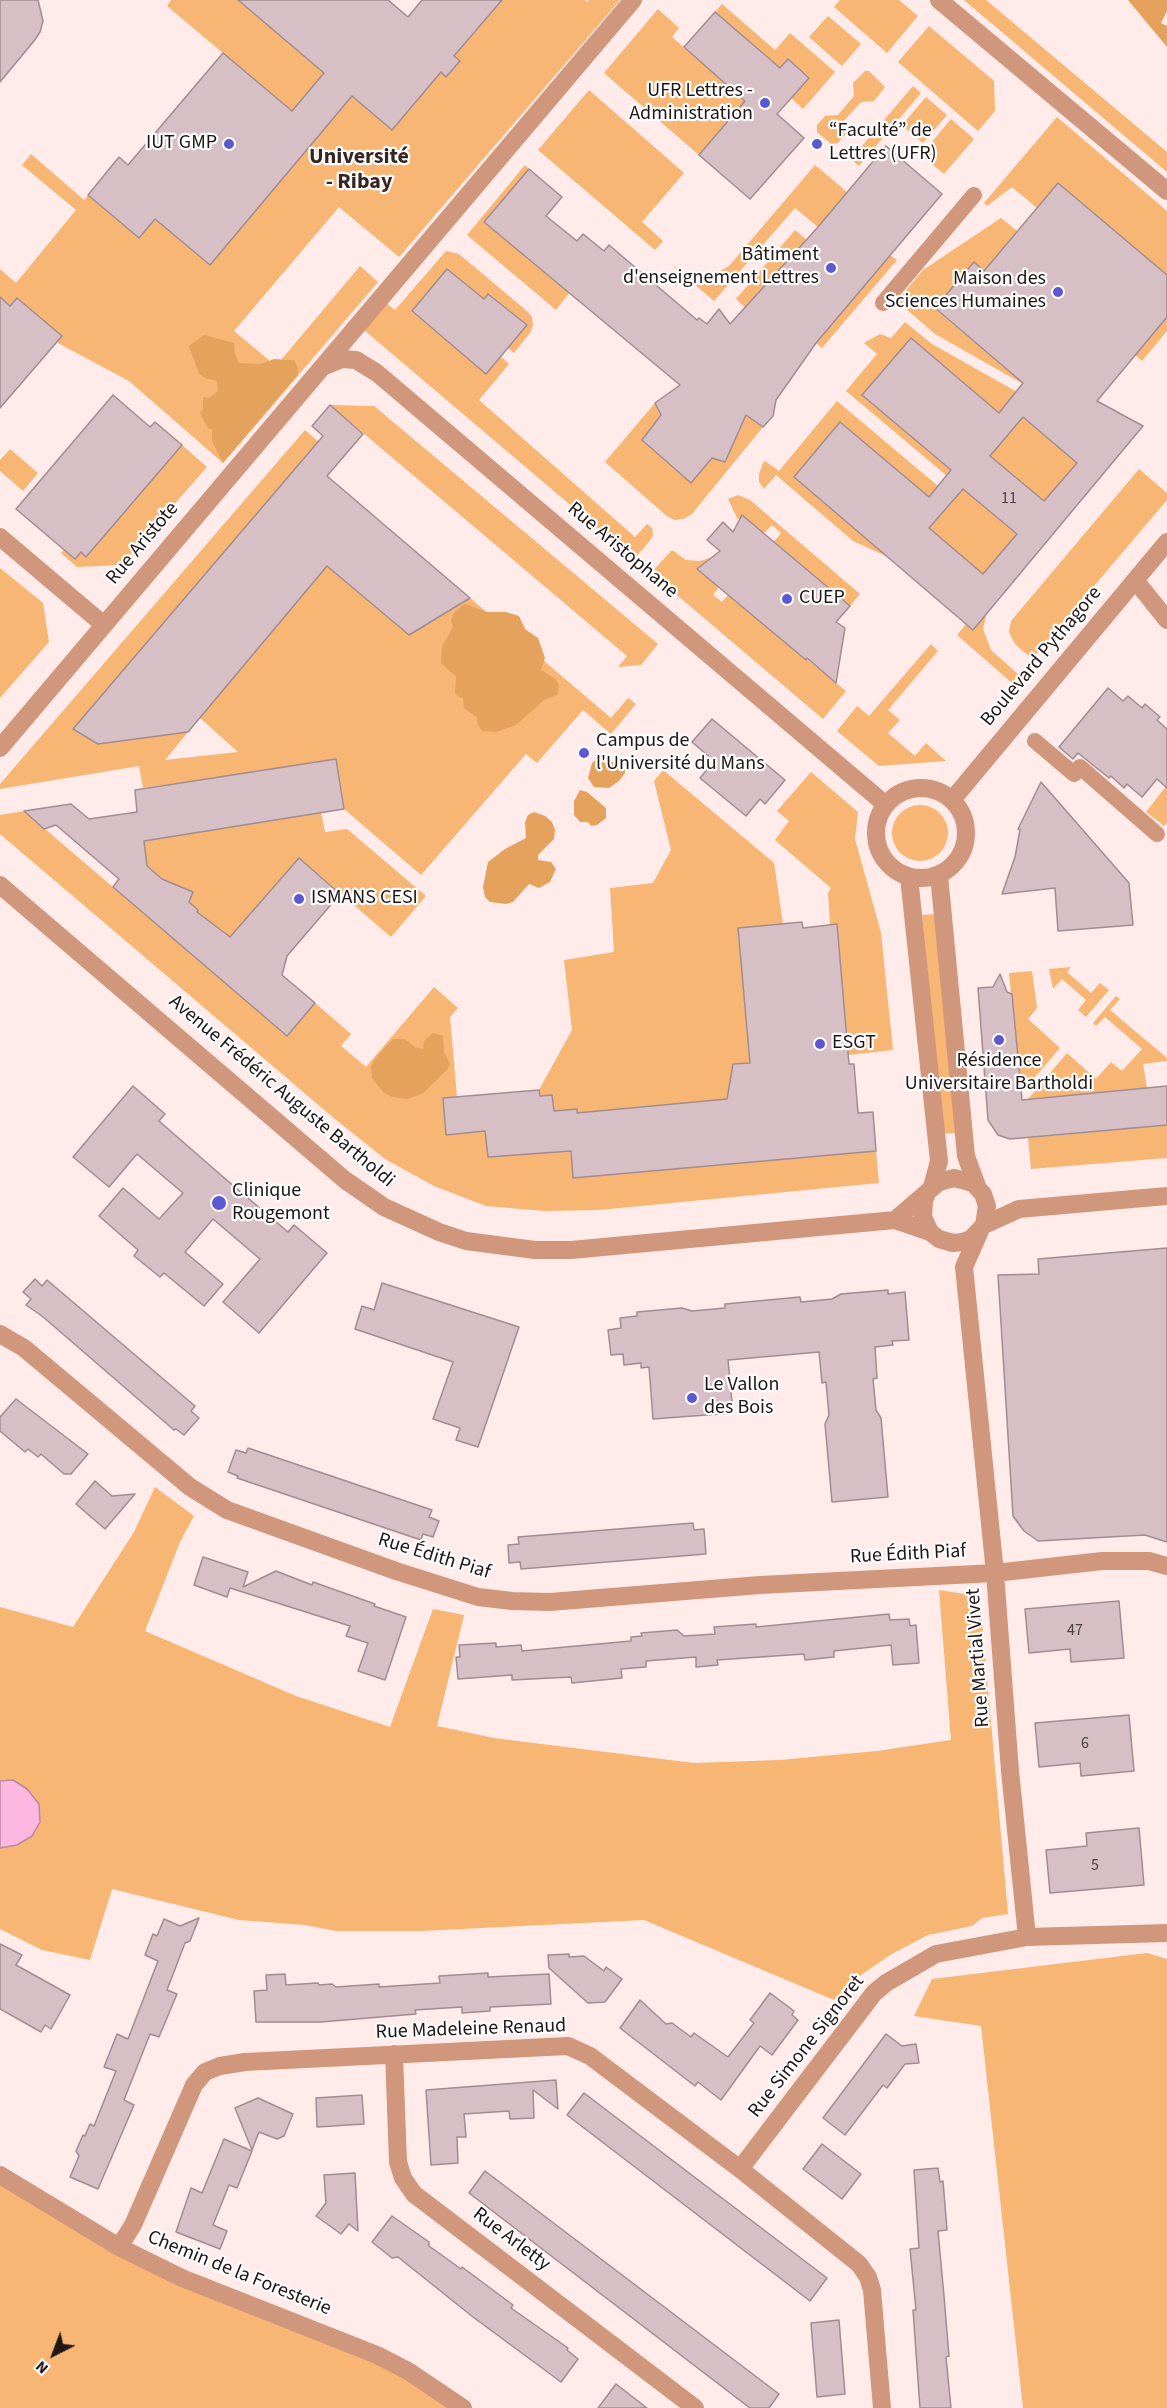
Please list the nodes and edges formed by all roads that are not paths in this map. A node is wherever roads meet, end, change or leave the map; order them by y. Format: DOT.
graph roads {
  1 [pos="633,0"];
  2 [pos="939,0"];
  3 [pos="1167,191"];
  4 [pos="974,195"];
  5 [pos="883,303"];
  6 [pos="321,369"];
  7 [pos="0,537"];
  8 [pos="1167,542"];
  9 [pos="1135,580"];
  10 [pos="1167,620"];
  11 [pos="104,625"];
  12 [pos="1035,741"];
  13 [pos="0,748"];
  14 [pos="952,800"];
  15 [pos="886,805"];
  16 [pos="1158,834"];
  17 [pos="939,875"];
  18 [pos="909,877"];
  19 [pos="0,885"];
  20 [pos="930,1190"];
  21 [pos="980,1190"];
  22 [pos="1167,1196"];
  23 [pos="1020,1209"];
  24 [pos="895,1220"];
  25 [pos="982,1229"];
  26 [pos="935,1235"];
  27 [pos="964,1268"];
  28 [pos="0,1334"];
  29 [pos="1167,1566"];
  30 [pos="995,1573"];
  31 [pos="1167,1933"];
  32 [pos="1027,1937"];
  33 [pos="394,2054"];
  34 [pos="740,2169"];
  35 [pos="0,2175"];
  36 [pos="119,2247"];
  37 [pos="464,2408"];
  38 [pos="695,2408"];
  39 [pos="882,2408"];
  1 -- 6 [label="street, Rue Aristote"];
  2 -- 3 [label="street"];
  4 -- 5 [label="street"];
  6 -- 11 [label="street, Rue Aristote"];
  6 -- 15 [label="street, Rue Aristophane"];
  7 -- 11 [label="street"];
  8 -- 9 [label="street, Boulevard Pythagore"];
  9 -- 10 [label="street"];
  9 -- 14 [label="street, Boulevard Pythagore"];
  11 -- 13 [label="street, Rue Aristote"];
  12 -- 16 [label="street"];
  14 -- 15 [label="street"];
  14 -- 17 [label="street"];
  15 -- 18 [label="street"];
  17 -- 18 [label="street"];
  17 -- 21 [label="street"];
  18 -- 20 [label="street"];
  19 -- 24 [label="street, Avenue Frédéric Auguste Bartholdi"];
  20 -- 21 [label="street, Avenue Frédéric Auguste Bartholdi"];
  20 -- 24 [label="street, Avenue Frédéric Auguste Bartholdi"];
  20 -- 26 [label="street"];
  21 -- 23 [label="street, Avenue Frédéric Auguste Bartholdi"];
  21 -- 25 [label="street"];
  22 -- 23 [label="street, Avenue Frédéric Auguste Bartholdi"];
  23 -- 25 [label="street, Avenue Frédéric Auguste Bartholdi"];
  24 -- 26 [label="street, Avenue Frédéric Auguste Bartholdi"];
  25 -- 26 [label="street, Avenue Frédéric Auguste Bartholdi"];
  25 -- 27 [label="street, Rue Martial Vivet"];
  26 -- 27 [label="street"];
  27 -- 30 [label="street, Rue Martial Vivet"];
  28 -- 30 [label="street, Rue Édith Piaf"];
  29 -- 30 [label="street, Rue Édith Piaf"];
  30 -- 32 [label="street, Rue Martial Vivet"];
  31 -- 32 [label="street, Rue Simone Signoret"];
  32 -- 34 [label="street, Rue Simone Signoret"];
  33 -- 34 [label="street, Rue Madeleine Renaud"];
  33 -- 36 [label="street, Rue Madeleine Renaud"];
  33 -- 38 [label="street, Rue Arletty"];
  34 -- 39 [label="street, Rue Madeleine Renaud"];
  35 -- 36 [label="street, Chemin de la Foresterie"];
  36 -- 37 [label="street, Chemin de la Foresterie"];
}
